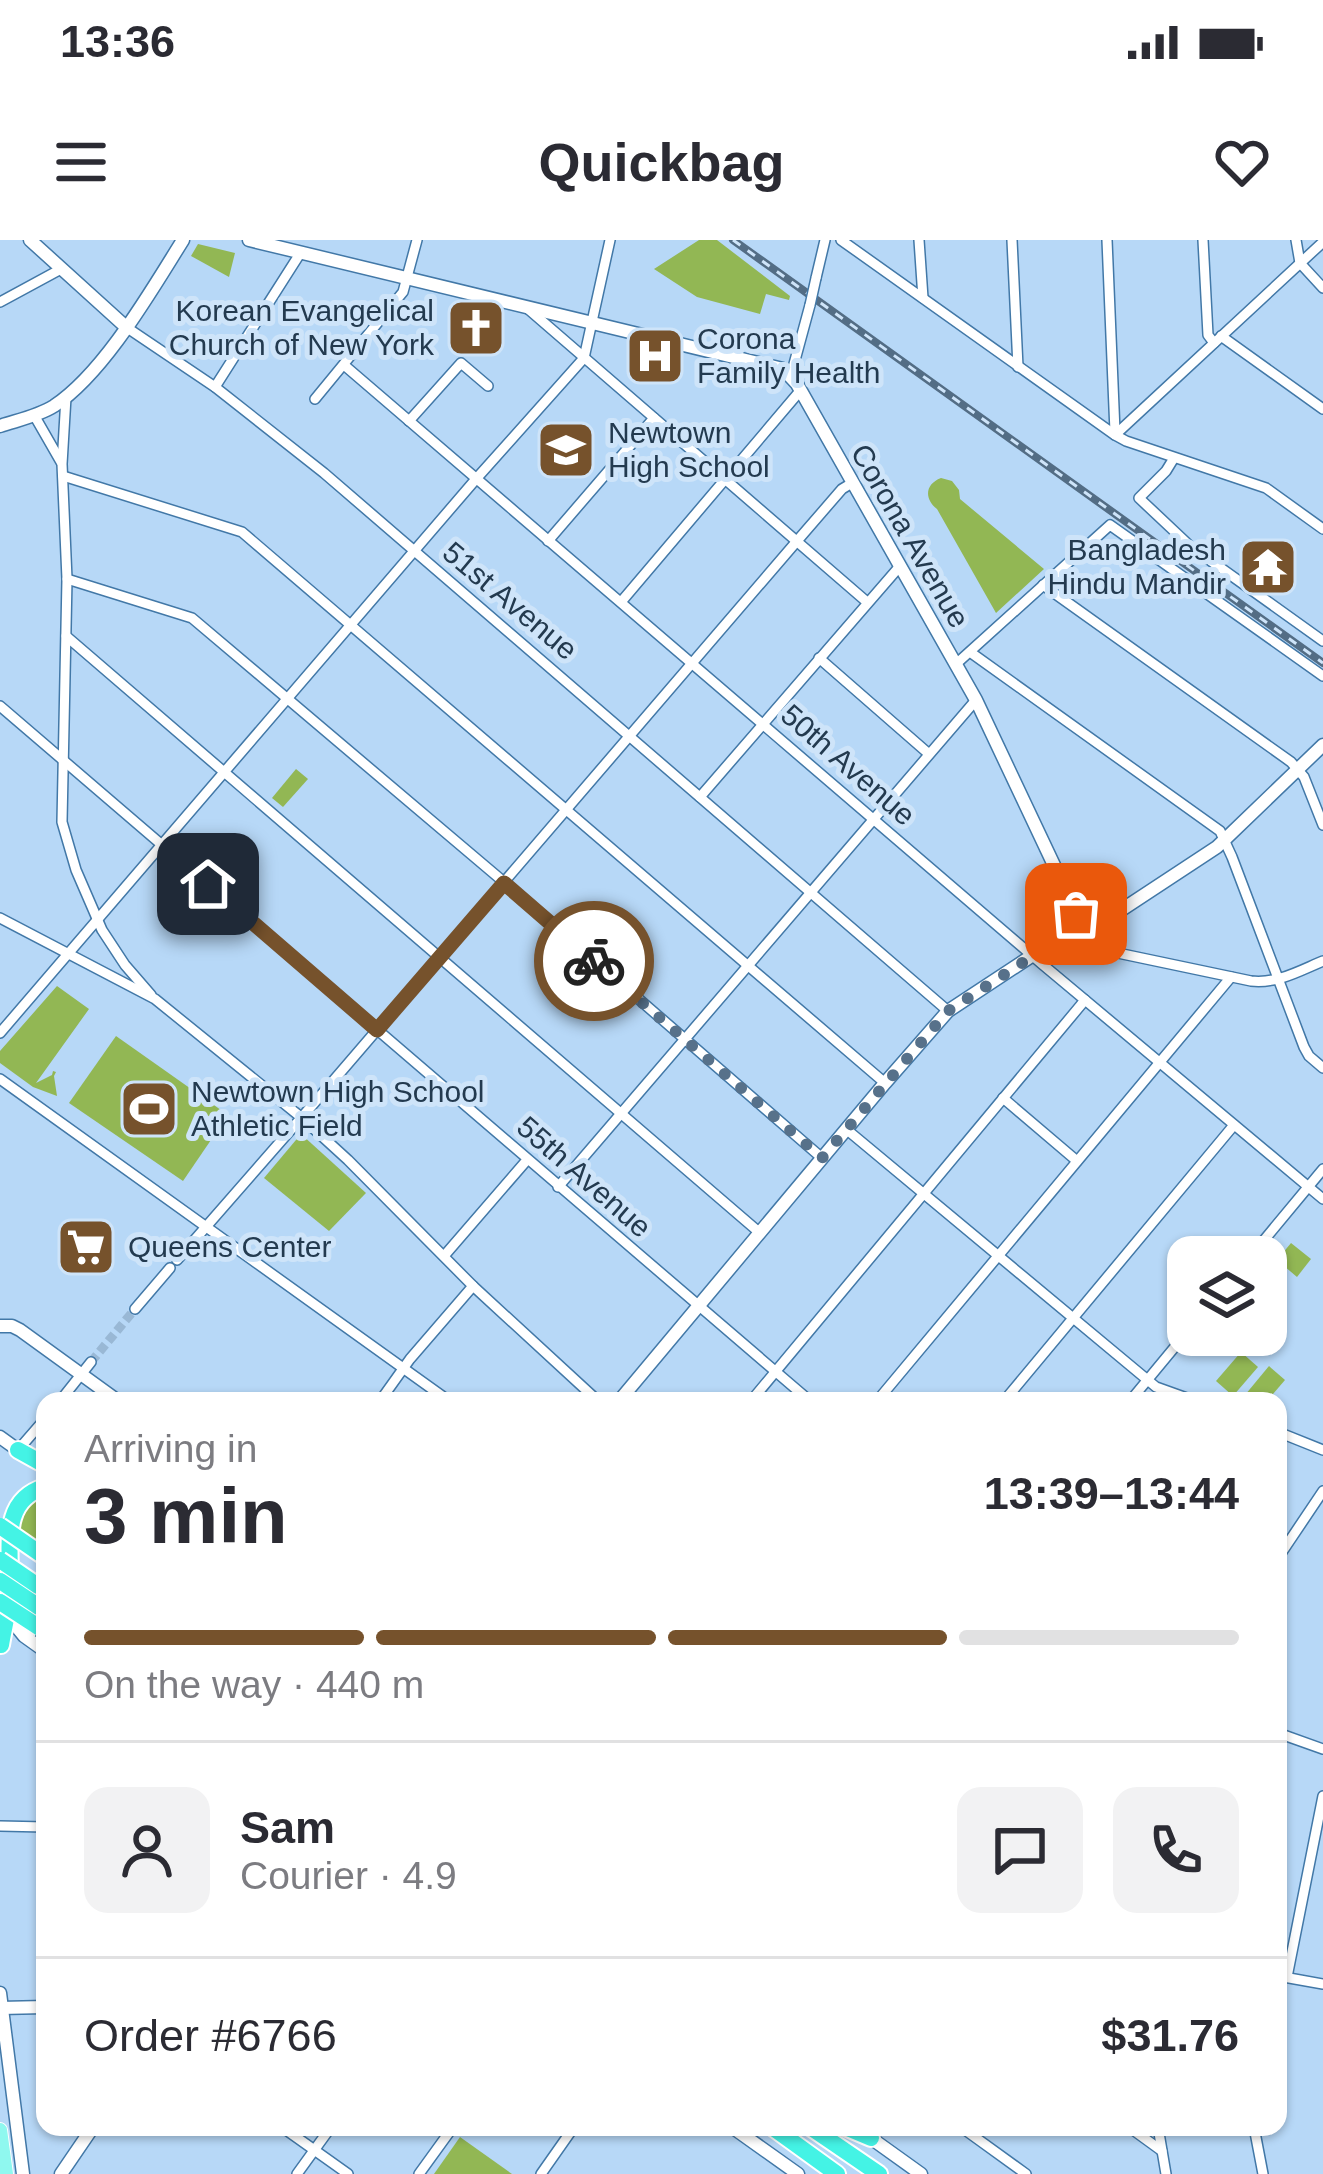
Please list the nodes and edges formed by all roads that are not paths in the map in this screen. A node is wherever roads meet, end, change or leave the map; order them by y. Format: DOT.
graph roads {
  1 [pos="30,240"];
  2 [pos="183,240"];
  3 [pos="250,240"];
  4 [pos="417,240"];
  5 [pos="610,240"];
  6 [pos="825,240"];
  7 [pos="841,240"];
  8 [pos="919,240"];
  9 [pos="1012,240"];
  10 [pos="1107,240"];
  11 [pos="1203,240"];
  12 [pos="1296,240"];
  13 [pos="1323,242"];
  14 [pos="301,252"];
  15 [pos="1300,263"];
  16 [pos="62,269"];
  17 [pos="407,278"];
  18 [pos="1323,288"];
  19 [pos="923,298"];
  20 [pos="0,302"];
  21 [pos="523,304"];
  22 [pos="592,322"];
  23 [pos="126,327"];
  24 [pos="1217,340"];
  25 [pos="584,358"];
  26 [pos="344,365"];
  27 [pos="1018,367"];
  28 [pos="790,375"];
  29 [pos="488,386"];
  30 [pos="215,387"];
  31 [pos="800,391"];
  32 [pos="66,397"];
  33 [pos="315,399"];
  34 [pos="1323,409"];
  35 [pos="34,415"];
  36 [pos="654,418"];
  37 [pos="410,422"];
  38 [pos="0,426"];
  39 [pos="1115,435"];
  40 [pos="1174,458"];
  41 [pos="63,470"];
  42 [pos="476,479"];
  43 [pos="725,479"];
  44 [pos="852,483"];
  45 [pos="1323,529"];
  46 [pos="548,541"];
  47 [pos="797,541"];
  48 [pos="414,551"];
  49 [pos="900,566"];
  50 [pos="67,579"];
  51 [pos="1043,585"];
  52 [pos="621,602"];
  53 [pos="867,602"];
  54 [pos="351,625"];
  55 [pos="66,636"];
  56 [pos="1323,641"];
  57 [pos="970,652"];
  58 [pos="819,658"];
  59 [pos="693,662"];
  60 [pos="956,664"];
  61 [pos="1323,676"];
  62 [pos="288,699"];
  63 [pos="976,700"];
  64 [pos="0,706"];
  65 [pos="764,723"];
  66 [pos="631,735"];
  67 [pos="1323,745"];
  68 [pos="929,754"];
  69 [pos="63,760"];
  70 [pos="1298,769"];
  71 [pos="225,773"];
  72 [pos="700,797"];
  73 [pos="566,810"];
  74 [pos="874,819"];
  75 [pos="1323,825"];
  76 [pos="1224,840"];
  77 [pos="161,844"];
  78 [pos="504,883"];
  79 [pos="811,892"];
  80 [pos="0,918"];
  81 [pos="97,919"];
  82 [pos="1086,932"];
  83 [pos="68,954"];
  84 [pos="1033,956"];
  85 [pos="441,957"];
  86 [pos="1323,961"];
  87 [pos="748,966"];
  88 [pos="1231,977"];
  89 [pos="1278,980"];
  90 [pos="155,1000"];
  91 [pos="1085,1000"];
  92 [pos="948,1011"];
  93 [pos="377,1030"];
  94 [pos="0,1034"];
  95 [pos="684,1040"];
  96 [pos="1160,1062"];
  97 [pos="1323,1068"];
  98 [pos="0,1079"];
  99 [pos="885,1082"];
  100 [pos="1003,1098"];
  101 [pos="621,1113"];
  102 [pos="302,1118"];
  103 [pos="1234,1125"];
  104 [pos="846,1129"];
  105 [pos="822,1158"];
  106 [pos="527,1160"];
  107 [pos="1077,1161"];
  108 [pos="1323,1169"];
  109 [pos="558,1187"];
  110 [pos="1308,1187"];
  111 [pos="923,1194"];
  112 [pos="1323,1199"];
  113 [pos="206,1226"];
  114 [pos="760,1232"];
  115 [pos="1267,1236"];
  116 [pos="444,1256"];
  117 [pos="997,1257"];
  118 [pos="473,1286"];
  119 [pos="698,1307"];
  120 [pos="135,1310"];
  121 [pos="1073,1318"];
  122 [pos="0,1326"];
  123 [pos="1168,1356"];
  124 [pos="91,1362"];
  125 [pos="404,1367"];
  126 [pos="775,1372"];
  127 [pos="82,1375"];
  128 [pos="1148,1380"];
  129 [pos="67,1392"];
  130 [pos="106,1392"];
  131 [pos="386,1392"];
  132 [pos="437,1392"];
  133 [pos="588,1392"];
  134 [pos="627,1392"];
  135 [pos="758,1392"];
  136 [pos="799,1392"];
  137 [pos="884,1392"];
  138 [pos="1011,1392"];
  139 [pos="1138,1392"];
  140 [pos="1170,1392"];
  141 [pos="36,1429"];
  142 [pos="1287,1436"];
  143 [pos="0,1437"];
  144 [pos="18,1450"];
  145 [pos="1323,1450"];
  146 [pos="36,1460"];
  147 [pos="36,1491"];
  148 [pos="1323,1491"];
  149 [pos="0,1526"];
  150 [pos="1287,1545"];
  151 [pos="36,1551"];
  152 [pos="0,1560"];
  153 [pos="0,1581"];
  154 [pos="2,1608"];
  155 [pos="36,1609"];
  156 [pos="36,1611"];
  157 [pos="36,1613"];
  158 [pos="36,1615"];
  159 [pos="0,1647"];
  160 [pos="1287,1736"];
  161 [pos="1323,1749"];
  162 [pos="1323,1796"];
  163 [pos="0,1826"];
  164 [pos="36,1827"];
  165 [pos="1287,1954"];
  166 [pos="1287,1977"];
  167 [pos="1323,1984"];
  168 [pos="0,1993"];
  169 [pos="36,2007"];
  170 [pos="0,2008"];
  171 [pos="0,2130"];
  172 [pos="87,2136"];
  173 [pos="295,2136"];
  174 [pos="324,2136"];
  175 [pos="446,2136"];
  176 [pos="568,2136"];
  177 [pos="745,2136"];
  178 [pos="784,2136"];
  179 [pos="824,2136"];
  180 [pos="837,2136"];
  181 [pos="874,2136"];
  182 [pos="973,2136"];
  183 [pos="1141,2136"];
  184 [pos="1160,2136"];
  185 [pos="1257,2136"];
  186 [pos="314,2150"];
  187 [pos="1162,2151"];
  188 [pos="6,2174"];
  189 [pos="23,2174"];
  190 [pos="61,2174"];
  191 [pos="298,2174"];
  192 [pos="348,2174"];
  193 [pos="419,2174"];
  194 [pos="541,2174"];
  195 [pos="798,2174"];
  196 [pos="837,2174"];
  197 [pos="881,2174"];
  198 [pos="921,2174"];
  199 [pos="1026,2174"];
  200 [pos="1166,2174"];
  201 [pos="1263,2174"];
  1 -- 16 [label="street, 51st Avenue"];
  2 -- 23 [label="street"];
  3 -- 14 [label="street"];
  4 -- 17 [label="street"];
  5 -- 22 [label="street"];
  6 -- 28 [label="street, bridge"];
  7 -- 19 [label="street"];
  8 -- 19 [label="street"];
  9 -- 27 [label="street"];
  10 -- 39 [label="street"];
  11 -- 24 [label="street"];
  12 -- 15 [label="street"];
  13 -- 15 [label="street"];
  14 -- 17 [label="street"];
  14 -- 30 [label="street"];
  15 -- 18 [label="street"];
  15 -- 24 [label="street"];
  16 -- 20 [label="street"];
  16 -- 23 [label="street, 51st Avenue"];
  17 -- 21 [label="street"];
  17 -- 26 [label="street"];
  19 -- 27 [label="street"];
  21 -- 22 [label="street"];
  21 -- 25 [label="street"];
  22 -- 25 [label="street"];
  22 -- 28 [label="street"];
  23 -- 30 [label="street, 51st Avenue"];
  23 -- 32 [label="street"];
  24 -- 34 [label="street"];
  24 -- 39 [label="street"];
  25 -- 36 [label="street"];
  25 -- 42 [label="street"];
  26 -- 33 [label="street"];
  26 -- 37 [label="street, 50th Avenue"];
  27 -- 39 [label="street"];
  28 -- 31 [label="street, Corona Avenue"];
  29 -- 37 [label="street"];
  30 -- 48 [label="street, 51st Avenue"];
  31 -- 43 [label="street"];
  31 -- 44 [label="street, Corona Avenue"];
  32 -- 35 [label="street"];
  32 -- 41 [label="street"];
  35 -- 38 [label="street"];
  35 -- 41 [label="street"];
  36 -- 43 [label="street"];
  36 -- 46 [label="street"];
  37 -- 42 [label="street, 50th Avenue"];
  39 -- 40 [label="street"];
  40 -- 45 [label="street"];
  40 -- 56 [label="street"];
  41 -- 50 [label="street"];
  41 -- 54 [label="street"];
  42 -- 46 [label="street, 50th Avenue"];
  42 -- 48 [label="street"];
  43 -- 47 [label="street"];
  43 -- 52 [label="street"];
  44 -- 47 [label="street"];
  44 -- 49 [label="street, Corona Avenue"];
  46 -- 52 [label="street, 50th Avenue"];
  47 -- 53 [label="street"];
  47 -- 59 [label="street"];
  48 -- 54 [label="street"];
  48 -- 66 [label="street, 51st Avenue"];
  49 -- 53 [label="street"];
  49 -- 60 [label="street, Corona Avenue"];
  50 -- 55 [label="street"];
  50 -- 62 [label="street"];
  51 -- 57 [label="street"];
  51 -- 61 [label="street"];
  51 -- 70 [label="street"];
  52 -- 59 [label="street, 50th Avenue"];
  53 -- 58 [label="street"];
  54 -- 62 [label="street"];
  54 -- 73 [label="street"];
  55 -- 69 [label="street"];
  55 -- 71 [label="street"];
  57 -- 60 [label="street"];
  57 -- 76 [label="street"];
  58 -- 65 [label="street"];
  58 -- 68 [label="street"];
  59 -- 65 [label="street, 50th Avenue"];
  59 -- 66 [label="street"];
  60 -- 63 [label="street, Corona Avenue"];
  62 -- 71 [label="street"];
  62 -- 78 [label="street"];
  63 -- 68 [label="street"];
  63 -- 82 [label="street, Corona Avenue"];
  64 -- 69 [label="street, 55th Avenue"];
  65 -- 72 [label="street"];
  65 -- 74 [label="street, 50th Avenue"];
  66 -- 72 [label="street, 51st Avenue"];
  66 -- 73 [label="street"];
  67 -- 70 [label="street"];
  68 -- 74 [label="street"];
  69 -- 77 [label="street, 55th Avenue"];
  69 -- 81 [label="street"];
  70 -- 75 [label="street"];
  70 -- 76 [label="street"];
  71 -- 77 [label="street"];
  71 -- 85 [label="street"];
  72 -- 79 [label="street, 51st Avenue"];
  73 -- 78 [label="street"];
  73 -- 87 [label="street"];
  74 -- 79 [label="street"];
  74 -- 84 [label="street, 50th Avenue"];
  76 -- 82 [label="street"];
  76 -- 89 [label="street"];
  77 -- 81 [label="street"];
  77 -- 93 [label="street, 55th Avenue"];
  78 -- 85 [label="street"];
  78 -- 95 [label="street"];
  79 -- 87 [label="street"];
  79 -- 92 [label="street, 51st Avenue"];
  80 -- 83 [label="street"];
  81 -- 83 [label="street"];
  81 -- 90 [label="street"];
  82 -- 84 [label="street"];
  82 -- 88 [label="street"];
  83 -- 90 [label="street"];
  83 -- 94 [label="street"];
  84 -- 91 [label="street, 50th Avenue"];
  84 -- 92 [label="street"];
  85 -- 93 [label="street"];
  85 -- 101 [label="street"];
  86 -- 89 [label="street"];
  87 -- 95 [label="street"];
  87 -- 99 [label="street"];
  88 -- 89 [label="street"];
  88 -- 96 [label="street"];
  89 -- 97 [label="street"];
  90 -- 102 [label="street"];
  91 -- 96 [label="street, 50th Avenue"];
  91 -- 100 [label="street"];
  92 -- 99 [label="street"];
  93 -- 102 [label="street"];
  93 -- 106 [label="street, 55th Avenue"];
  95 -- 101 [label="street"];
  95 -- 105 [label="street"];
  96 -- 103 [label="street, 50th Avenue"];
  96 -- 107 [label="street"];
  98 -- 113 [label="street"];
  99 -- 104 [label="street"];
  100 -- 107 [label="street"];
  100 -- 111 [label="street"];
  101 -- 109 [label="street"];
  101 -- 114 [label="street"];
  102 -- 113 [label="street"];
  102 -- 116 [label="street"];
  103 -- 110 [label="street, 50th Avenue"];
  103 -- 121 [label="street"];
  104 -- 105 [label="street"];
  104 -- 111 [label="street"];
  105 -- 114 [label="street"];
  106 -- 109 [label="street, 55th Avenue"];
  106 -- 116 [label="street"];
  107 -- 117 [label="street"];
  108 -- 110 [label="street"];
  109 -- 119 [label="street, 55th Avenue"];
  110 -- 112 [label="street, 50th Avenue"];
  110 -- 115 [label="street"];
  111 -- 117 [label="street"];
  111 -- 126 [label="street"];
  113 -- 120 [label="street"];
  113 -- 125 [label="street"];
  114 -- 119 [label="street"];
  116 -- 118 [label="street"];
  117 -- 121 [label="street"];
  117 -- 137 [label="street"];
  118 -- 125 [label="street"];
  118 -- 133 [label="street"];
  119 -- 126 [label="street, 55th Avenue"];
  119 -- 134 [label="street"];
  121 -- 128 [label="street"];
  121 -- 138 [label="street"];
  122 -- 127 [label="street"];
  123 -- 128 [label="street"];
  124 -- 127 [label="street"];
  125 -- 131 [label="street"];
  125 -- 132 [label="street"];
  126 -- 135 [label="street"];
  126 -- 136 [label="street, 55th Avenue"];
  127 -- 129 [label="street"];
  127 -- 130 [label="street"];
  128 -- 139 [label="street"];
  128 -- 140 [label="street"];
  141 -- 144 [label="street"];
  142 -- 145 [label="street"];
  143 -- 144 [label="street"];
  144 -- 146 [label="highway"];
  147 -- 154 [label="highway"];
  148 -- 150 [label="street"];
  149 -- 151 [label="highway, bridge"];
  152 -- 155 [label="highway, bridge"];
  153 -- 156 [label="highway, bridge"];
  154 -- 157 [label="highway, bridge"];
  154 -- 159 [label="highway"];
  158 -- 159 [label="street"];
  160 -- 161 [label="street"];
  162 -- 165 [label="street"];
  163 -- 164 [label="street"];
  166 -- 167 [label="street"];
  168 -- 170 [label="street"];
  169 -- 170 [label="street"];
  170 -- 189 [label="street"];
  171 -- 188 [label="main road"];
  172 -- 190 [label="street"];
  173 -- 186 [label="street"];
  174 -- 186 [label="street"];
  175 -- 193 [label="street"];
  176 -- 194 [label="street"];
  177 -- 195 [label="street"];
  178 -- 196 [label="highway"];
  179 -- 197 [label="highway"];
  180 -- 197 [label="highway"];
  181 -- 198 [label="street"];
  182 -- 199 [label="street"];
  183 -- 187 [label="street"];
  184 -- 187 [label="street"];
  185 -- 201 [label="street"];
  186 -- 191 [label="street"];
  186 -- 192 [label="street"];
  187 -- 200 [label="street"];
}
